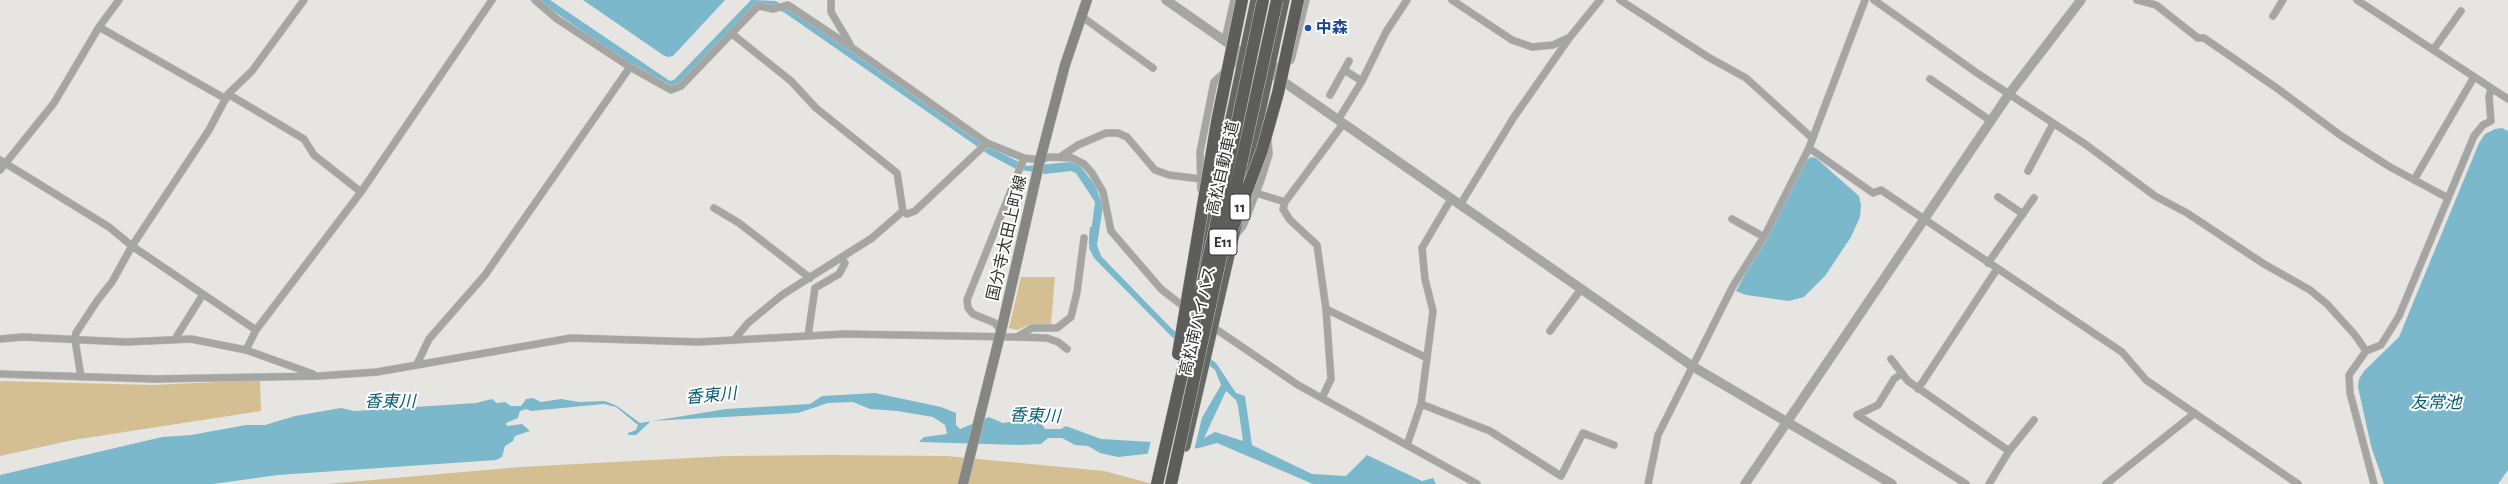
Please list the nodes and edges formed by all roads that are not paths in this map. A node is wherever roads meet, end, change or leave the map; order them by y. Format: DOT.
graph roads {
  1 [pos="119,0"];
  2 [pos="304,0"];
  3 [pos="492,0"];
  4 [pos="535,0"];
  5 [pos="831,0"];
  6 [pos="1087,0"];
  7 [pos="1166,0"];
  8 [pos="1234,0"];
  9 [pos="1242,0"];
  10 [pos="1256,0"];
  11 [pos="1263,0"];
  12 [pos="1277,0"];
  13 [pos="1284,0"];
  14 [pos="1298,0"];
  15 [pos="1306,0"];
  16 [pos="1407,0"];
  17 [pos="1452,0"];
  18 [pos="1600,0"];
  19 [pos="1620,0"];
  20 [pos="1865,0"];
  21 [pos="1874,0"];
  22 [pos="2081,0"];
  23 [pos="2137,0"];
  24 [pos="2283,0"];
  25 [pos="2357,0"];
  26 [pos="2461,11"];
  27 [pos="1081,16"];
  28 [pos="2273,16"];
  29 [pos="99,27"];
  30 [pos="730,33"];
  31 [pos="1570,37"];
  32 [pos="1225,40"];
  33 [pos="851,47"];
  34 [pos="2433,50"];
  35 [pos="1244,54"];
  36 [pos="1348,61"];
  37 [pos="630,67"];
  38 [pos="1153,68"];
  39 [pos="1344,70"];
  40 [pos="1269,71"];
  41 [pos="2474,77"];
  42 [pos="1930,79"];
  43 [pos="1362,81"];
  44 [pos="2491,88"];
  45 [pos="2009,94"];
  46 [pos="1330,95"];
  47 [pos="227,96"];
  48 [pos="2508,99"];
  49 [pos="1259,116"];
  50 [pos="1991,121"];
  51 [pos="1341,122"];
  52 [pos="2053,124"];
  53 [pos="1812,138"];
  54 [pos="986,144"];
  55 [pos="1809,148"];
  56 [pos="1060,157"];
  57 [pos="1023,160"];
  58 [pos="2,162"];
  59 [pos="1040,162"];
  60 [pos="0,170"];
  61 [pos="2028,171"];
  62 [pos="1201,179"];
  63 [pos="2414,180"];
  64 [pos="361,192"];
  65 [pos="1256,193"];
  66 [pos="1998,197"];
  67 [pos="2034,198"];
  68 [pos="2448,198"];
  69 [pos="1451,199"];
  70 [pos="1284,202"];
  71 [pos="1460,205"];
  72 [pos="714,208"];
  73 [pos="902,211"];
  74 [pos="2023,214"];
  75 [pos="1732,219"];
  76 [pos="1924,220"];
  77 [pos="1764,237"];
  78 [pos="1084,238"];
  79 [pos="1233,238"];
  80 [pos="132,246"];
  81 [pos="1202,256"];
  82 [pos="841,258"];
  83 [pos="1988,263"];
  84 [pos="1997,269"];
  85 [pos="1216,276"];
  86 [pos="810,278"];
  87 [pos="1581,289"];
  88 [pos="200,299"];
  89 [pos="1326,309"];
  90 [pos="1190,311"];
  91 [pos="1213,327"];
  92 [pos="256,330"];
  93 [pos="1550,331"];
  94 [pos="808,336"];
  95 [pos="1000,337"];
  96 [pos="1017,337"];
  97 [pos="0,339"];
  98 [pos="175,339"];
  99 [pos="74,340"];
  100 [pos="734,340"];
  101 [pos="1067,349"];
  102 [pos="246,350"];
  103 [pos="2366,351"];
  104 [pos="1426,358"];
  105 [pos="1891,359"];
  106 [pos="417,364"];
  107 [pos="1692,366"];
  108 [pos="0,374"];
  109 [pos="1901,374"];
  110 [pos="319,376"];
  111 [pos="81,377"];
  112 [pos="1918,389"];
  113 [pos="1176,398"];
  114 [pos="1322,398"];
  115 [pos="1421,404"];
  116 [pos="2195,413"];
  117 [pos="2034,420"];
  118 [pos="1787,422"];
  119 [pos="1614,445"];
  120 [pos="1407,446"];
  121 [pos="2009,451"];
  122 [pos="964,484"];
  123 [pos="1154,484"];
  124 [pos="1157,484"];
  125 [pos="1171,484"];
  126 [pos="1176,484"];
  127 [pos="1477,484"];
  128 [pos="1648,484"];
  129 [pos="1745,484"];
  130 [pos="1892,484"];
  131 [pos="1966,484"];
  132 [pos="1989,484"];
  133 [pos="2106,484"];
  134 [pos="2298,484"];
  135 [pos="2374,484"];
  1 -- 29 [label="street"];
  2 -- 47 [label="street"];
  3 -- 64 [label="street"];
  4 -- 37 [label="street"];
  5 -- 33 [label="street"];
  6 -- 27 [label="main road, 国分寺太田上町線"];
  7 -- 32 [label="street"];
  8 -- 32 [label="street"];
  9 -- 113 [label="highway, bridge"];
  10 -- 35 [label="highway, 高松南バイパス / 11"];
  11 -- 113 [label="highway, 高松自動車道 / E11, bridge"];
  12 -- 85 [label="highway, 高松自動車道 / E11, bridge"];
  13 -- 40 [label="highway, 高松南バイパス / 11"];
  14 -- 85 [label="highway, bridge"];
  15 -- 40 [label="street"];
  16 -- 43 [label="street"];
  17 -- 31 [label="street"];
  18 -- 31 [label="street"];
  19 -- 53 [label="street"];
  20 -- 53 [label="street"];
  21 -- 45 [label="street"];
  22 -- 45 [label="street"];
  23 -- 63 [label="street"];
  24 -- 28 [label="street"];
  25 -- 34 [label="street"];
  26 -- 34 [label="street"];
  27 -- 38 [label="street"];
  27 -- 59 [label="main road, 国分寺太田上町線"];
  29 -- 47 [label="street"];
  29 -- 58 [label="street"];
  30 -- 33 [label="street"];
  30 -- 37 [label="street"];
  30 -- 73 [label="street"];
  31 -- 71 [label="street"];
  32 -- 35 [label="street"];
  33 -- 54 [label="street"];
  34 -- 41 [label="street"];
  35 -- 40 [label="street"];
  35 -- 62 [label="street"];
  35 -- 81 [label="highway, 高松南バイパス / 11"];
  36 -- 39 [label="street"];
  37 -- 106 [label="street"];
  39 -- 43 [label="street"];
  39 -- 46 [label="street"];
  40 -- 49 [label="highway, 高松南バイパス / 11"];
  40 -- 51 [label="street"];
  41 -- 44 [label="street"];
  41 -- 63 [label="street"];
  42 -- 50 [label="street"];
  43 -- 51 [label="street"];
  44 -- 48 [label="street"];
  44 -- 68 [label="street"];
  45 -- 50 [label="street"];
  45 -- 52 [label="street"];
  47 -- 64 [label="street"];
  47 -- 80 [label="street"];
  49 -- 65 [label="street"];
  49 -- 79 [label="highway, 高松南バイパス / 11"];
  50 -- 76 [label="street"];
  51 -- 69 [label="street"];
  51 -- 70 [label="street"];
  52 -- 61 [label="street"];
  52 -- 103 [label="street"];
  53 -- 55 [label="street"];
  54 -- 57 [label="street"];
  54 -- 73 [label="street"];
  55 -- 76 [label="street"];
  55 -- 77 [label="street"];
  56 -- 59 [label="street"];
  56 -- 62 [label="street"];
  56 -- 90 [label="street"];
  57 -- 59 [label="street"];
  57 -- 95 [label="street"];
  58 -- 60 [label="street"];
  58 -- 80 [label="street"];
  59 -- 95 [label="main road, 国分寺太田上町線"];
  62 -- 81 [label="street"];
  63 -- 68 [label="street"];
  64 -- 92 [label="street"];
  65 -- 70 [label="street"];
  65 -- 79 [label="street"];
  66 -- 74 [label="street"];
  67 -- 74 [label="street"];
  68 -- 103 [label="street"];
  69 -- 71 [label="street"];
  69 -- 104 [label="street"];
  70 -- 89 [label="street"];
  71 -- 87 [label="street"];
  72 -- 86 [label="street"];
  73 -- 82 [label="street"];
  74 -- 83 [label="street"];
  75 -- 77 [label="street"];
  76 -- 83 [label="street"];
  76 -- 118 [label="street"];
  77 -- 107 [label="street"];
  78 -- 96 [label="street"];
  79 -- 91 [label="highway, 高松南バイパス / 11"];
  80 -- 92 [label="street"];
  80 -- 99 [label="street"];
  81 -- 90 [label="highway, 高松南バイパス / 11"];
  82 -- 86 [label="street"];
  82 -- 94 [label="street"];
  83 -- 84 [label="street"];
  84 -- 112 [label="street"];
  84 -- 116 [label="street"];
  85 -- 125 [label="highway, 高松自動車道 / E11, bridge"];
  86 -- 100 [label="street"];
  87 -- 93 [label="street"];
  87 -- 107 [label="street"];
  88 -- 98 [label="street"];
  89 -- 104 [label="street"];
  89 -- 114 [label="street"];
  90 -- 91 [label="street"];
  90 -- 123 [label="highway, 高松南バイパス / 11"];
  91 -- 114 [label="street"];
  91 -- 126 [label="highway, 高松南バイパス / 11"];
  92 -- 102 [label="street"];
  94 -- 95 [label="street"];
  94 -- 100 [label="street"];
  95 -- 96 [label="street"];
  95 -- 122 [label="main road, 国分寺太田上町線"];
  96 -- 101 [label="street"];
  97 -- 99 [label="street"];
  98 -- 99 [label="street"];
  98 -- 102 [label="street"];
  99 -- 111 [label="street"];
  100 -- 106 [label="street"];
  102 -- 110 [label="street"];
  103 -- 135 [label="street"];
  104 -- 115 [label="street"];
  105 -- 109 [label="street"];
  106 -- 110 [label="street"];
  107 -- 118 [label="street"];
  107 -- 128 [label="street"];
  108 -- 111 [label="street"];
  109 -- 112 [label="street"];
  109 -- 131 [label="street"];
  110 -- 111 [label="street"];
  112 -- 121 [label="street"];
  113 -- 124 [label="highway, 高松自動車道 / E11, bridge"];
  114 -- 120 [label="street"];
  115 -- 119 [label="street"];
  115 -- 120 [label="street"];
  116 -- 133 [label="street"];
  116 -- 134 [label="street"];
  117 -- 121 [label="street"];
  118 -- 129 [label="street"];
  118 -- 130 [label="street"];
  120 -- 127 [label="street"];
  121 -- 132 [label="street"];
}
